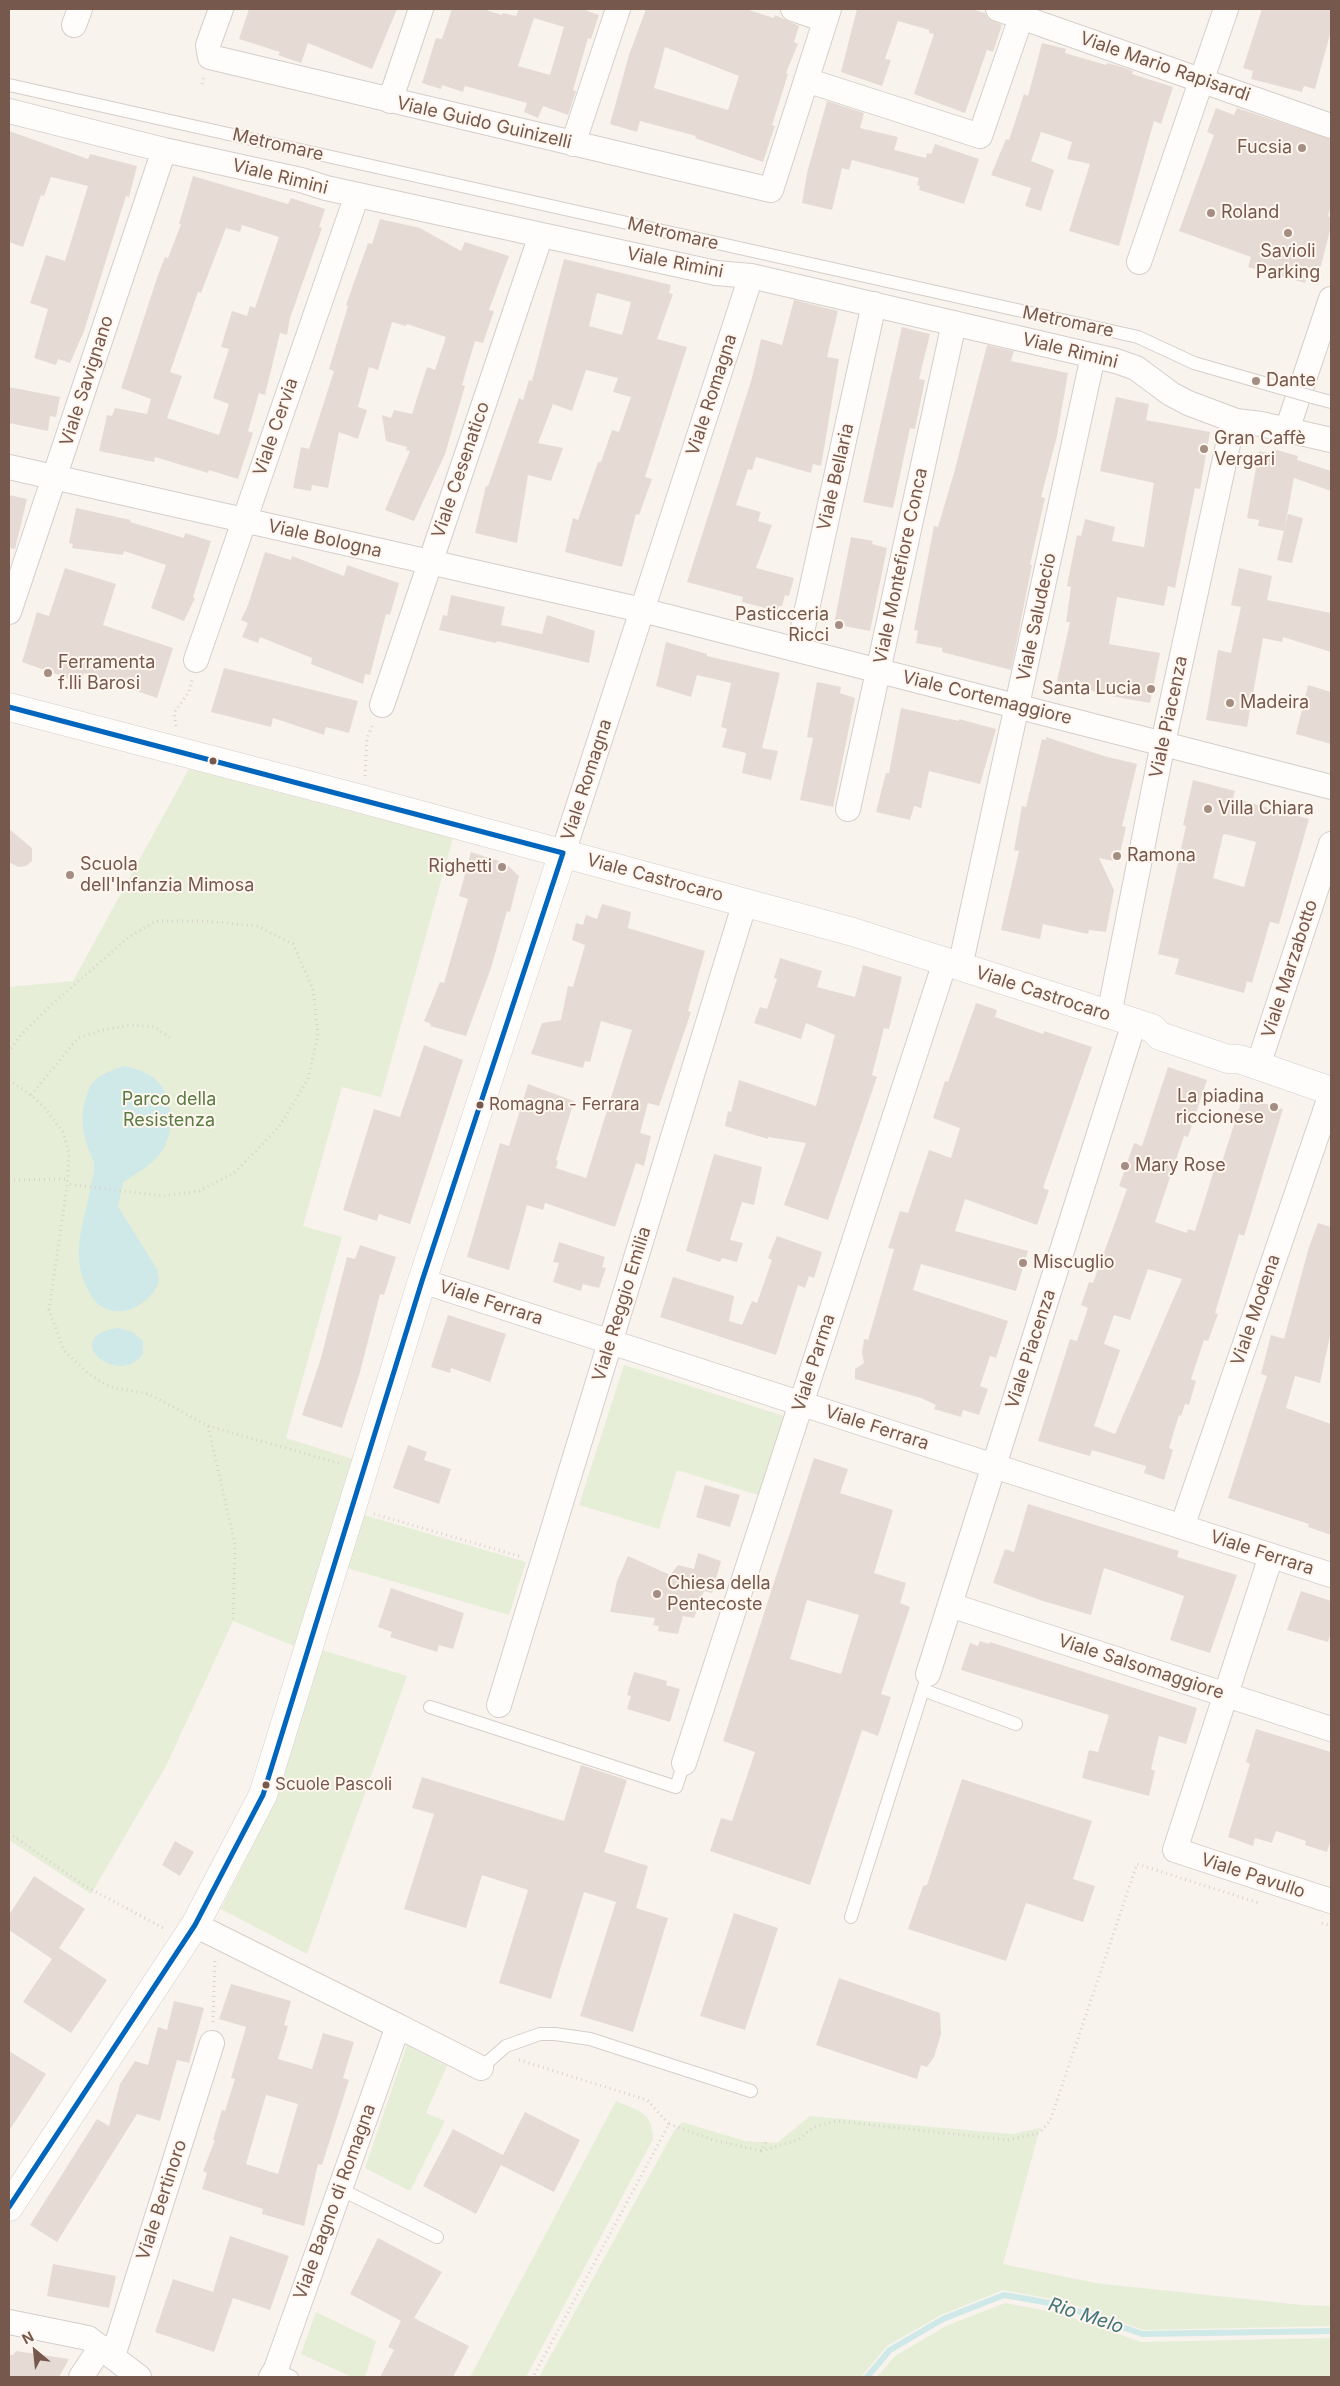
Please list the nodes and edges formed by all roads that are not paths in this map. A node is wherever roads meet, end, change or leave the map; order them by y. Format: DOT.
graph roads {
  1 [pos="221,9"];
  2 [pos="421,9"];
  3 [pos="618,9"];
  4 [pos="793,9"];
  5 [pos="998,9"];
  6 [pos="1226,9"];
  7 [pos="1022,13"];
  8 [pos="827,14"];
  9 [pos="806,80"];
  10 [pos="1202,80"];
  11 [pos="9,85"];
  12 [pos="390,101"];
  13 [pos="9,111"];
  14 [pos="1331,126"];
  15 [pos="573,144"];
  16 [pos="164,150"];
  17 [pos="357,195"];
  18 [pos="541,235"];
  19 [pos="1139,262"];
  20 [pos="751,276"];
  21 [pos="1331,299"];
  22 [pos="874,304"];
  23 [pos="954,323"];
  24 [pos="1093,356"];
  25 [pos="1331,402"];
  26 [pos="1236,422"];
  27 [pos="1287,430"];
  28 [pos="1331,440"];
  29 [pos="9,467"];
  30 [pos="55,478"];
  31 [pos="244,520"];
  32 [pos="429,562"];
  33 [pos="642,610"];
  34 [pos="9,612"];
  35 [pos="798,650"];
  36 [pos="196,660"];
  37 [pos="878,670"];
  38 [pos="382,705"];
  39 [pos="1018,706"];
  40 [pos="9,707"];
  41 [pos="1163,743"];
  42 [pos="1331,787"];
  43 [pos="848,809"];
  44 [pos="1331,844"];
  45 [pos="563,853"];
  46 [pos="745,902"];
  47 [pos="953,964"];
  48 [pos="1108,1015"];
  49 [pos="1143,1026"];
  50 [pos="1249,1062"];
  51 [pos="1331,1092"];
  52 [pos="422,1281"];
  53 [pos="611,1342"];
  54 [pos="801,1404"];
  55 [pos="994,1466"];
  56 [pos="1182,1527"];
  57 [pos="1271,1556"];
  58 [pos="1331,1575"];
  59 [pos="950,1605"];
  60 [pos="926,1682"];
  61 [pos="1226,1695"];
  62 [pos="430,1707"];
  63 [pos="496,1717"];
  64 [pos="1016,1724"];
  65 [pos="1331,1729"];
  66 [pos="684,1763"];
  67 [pos="1331,1901"];
  68 [pos="851,1917"];
  69 [pos="206,1930"];
  70 [pos="398,2026"];
  71 [pos="212,2044"];
  72 [pos="481,2068"];
  73 [pos="751,2091"];
  74 [pos="340,2189"];
  75 [pos="9,2207"];
  76 [pos="437,2237"];
  77 [pos="9,2322"];
  78 [pos="107,2352"];
  79 [pos="280,2375"];
  80 [pos="81,2377"];
  81 [pos="139,2377"];
  1 -- 12 [label="street, Viale Guido Guinizelli"];
  2 -- 12 [label="street"];
  3 -- 15 [label="street"];
  4 -- 8 [label="street"];
  5 -- 7 [label="street, Viale Mario Rapisardi"];
  6 -- 10 [label="street"];
  7 -- 9 [label="street"];
  7 -- 10 [label="street, Viale Mario Rapisardi"];
  8 -- 9 [label="street"];
  9 -- 15 [label="street, Viale Guido Guinizelli"];
  10 -- 14 [label="street, Viale Mario Rapisardi"];
  10 -- 19 [label="street"];
  11 -- 25 [label="lane, Metromare, bridge"];
  12 -- 15 [label="street, Viale Guido Guinizelli"];
  13 -- 16 [label="street, Viale Rimini"];
  16 -- 17 [label="street, Viale Rimini"];
  16 -- 30 [label="street, Viale Savignano"];
  17 -- 18 [label="street, Viale Rimini"];
  17 -- 31 [label="street, Viale Cervia"];
  18 -- 20 [label="street, Viale Rimini"];
  18 -- 32 [label="street, Viale Cesenatico"];
  20 -- 22 [label="street, Viale Rimini"];
  20 -- 33 [label="street, Viale Romagna"];
  21 -- 27 [label="street"];
  22 -- 23 [label="street, Viale Rimini"];
  22 -- 35 [label="street, Viale Bellaria"];
  23 -- 24 [label="street, Viale Rimini"];
  23 -- 37 [label="street, Viale Montefiore Conca"];
  24 -- 26 [label="street, Viale Rimini"];
  24 -- 39 [label="street, Viale Saludecio"];
  26 -- 27 [label="street, Viale Rimini"];
  26 -- 41 [label="street, Viale Piacenza"];
  27 -- 28 [label="street, Viale Rimini"];
  29 -- 30 [label="street, Viale Bologna"];
  30 -- 31 [label="street, Viale Bologna"];
  30 -- 34 [label="street, Viale Savignano"];
  31 -- 32 [label="street, Viale Bologna"];
  31 -- 36 [label="street, Viale Cervia"];
  32 -- 33 [label="street, Viale Bologna"];
  32 -- 38 [label="street, Viale Cesenatico"];
  33 -- 35 [label="street, Viale Cortemaggiore"];
  33 -- 45 [label="street, Viale Romagna"];
  35 -- 37 [label="street, Viale Cortemaggiore"];
  37 -- 39 [label="street, Viale Cortemaggiore"];
  37 -- 43 [label="street, Viale Montefiore Conca"];
  39 -- 41 [label="street, Viale Cortemaggiore"];
  39 -- 47 [label="street, Viale Saludecio"];
  40 -- 45 [label="street, Viale Castrocaro"];
  41 -- 42 [label="street, Viale Cortemaggiore"];
  41 -- 48 [label="street, Viale Piacenza"];
  44 -- 50 [label="street, Viale Marzabotto"];
  45 -- 46 [label="street, Viale Castrocaro"];
  45 -- 52 [label="street, Viale Romagna"];
  46 -- 47 [label="street, Viale Castrocaro"];
  46 -- 53 [label="street, Viale Reggio Emilia"];
  47 -- 48 [label="street, Viale Castrocaro"];
  47 -- 54 [label="street, Viale Parma"];
  48 -- 49 [label="street, Viale Castrocaro"];
  49 -- 50 [label="street, Viale Castrocaro"];
  49 -- 55 [label="street, Viale Piacenza"];
  50 -- 51 [label="street, Viale Castrocaro"];
  51 -- 56 [label="street, Viale Modena"];
  52 -- 53 [label="street, Viale Ferrara"];
  52 -- 69 [label="street, Viale Romagna"];
  53 -- 54 [label="street, Viale Ferrara"];
  53 -- 63 [label="street, Viale Reggio Emilia"];
  54 -- 55 [label="street, Viale Ferrara"];
  54 -- 66 [label="street, Viale Parma"];
  55 -- 56 [label="street, Viale Ferrara"];
  55 -- 59 [label="street, Viale Piacenza"];
  56 -- 57 [label="street, Viale Ferrara"];
  57 -- 58 [label="street, Viale Ferrara"];
  57 -- 61 [label="street"];
  59 -- 60 [label="street, Viale Piacenza"];
  59 -- 61 [label="street, Viale Salsomaggiore"];
  60 -- 64 [label="lane"];
  60 -- 68 [label="lane"];
  61 -- 65 [label="street, Viale Salsomaggiore"];
  61 -- 67 [label="street, Viale Pavullo"];
  62 -- 63 [label="lane"];
  63 -- 66 [label="lane"];
  69 -- 70 [label="street"];
  69 -- 75 [label="street, Viale Romagna"];
  70 -- 72 [label="street"];
  70 -- 74 [label="street, Viale Bagno di Romagna"];
  71 -- 78 [label="street, Viale Bertinoro"];
  72 -- 73 [label="lane"];
  74 -- 76 [label="lane"];
  74 -- 79 [label="street, Viale Bagno di Romagna"];
  77 -- 78 [label="street"];
  78 -- 80 [label="street, Viale Bertinoro"];
  78 -- 81 [label="street"];
}
